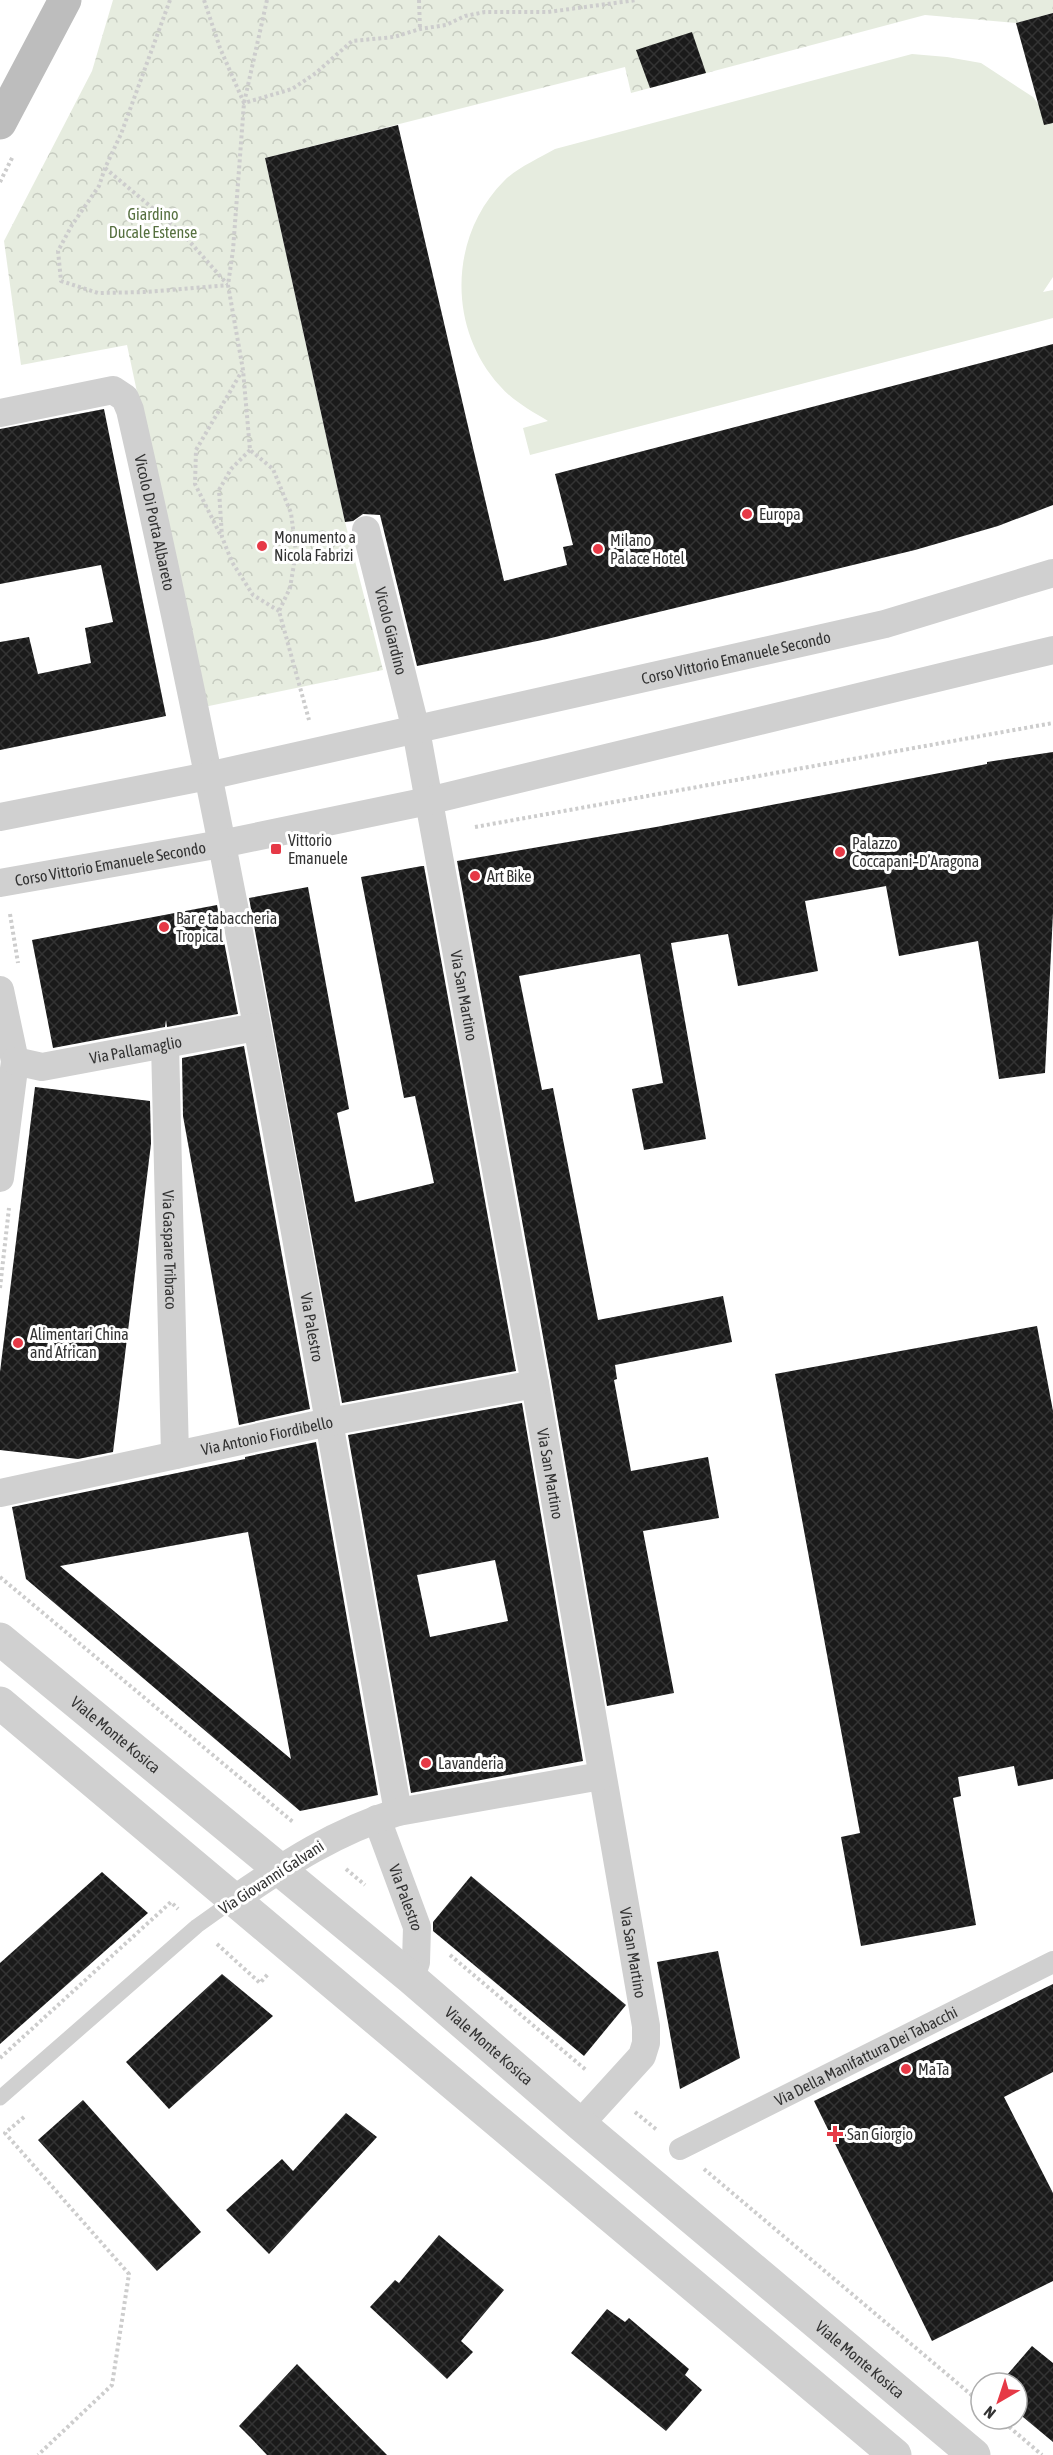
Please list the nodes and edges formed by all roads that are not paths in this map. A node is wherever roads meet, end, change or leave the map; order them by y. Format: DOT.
graph roads {
  1 [pos="64,0"];
  2 [pos="0,123"];
  3 [pos="0,413"];
  4 [pos="366,530"];
  5 [pos="1053,573"];
  6 [pos="1053,650"];
  7 [pos="416,730"];
  8 [pos="208,776"];
  9 [pos="428,801"];
  10 [pos="0,817"];
  11 [pos="221,844"];
  12 [pos="0,883"];
  13 [pos="0,990"];
  14 [pos="256,1027"];
  15 [pos="165,1044"];
  16 [pos="15,1061"];
  17 [pos="0,1178"];
  18 [pos="535,1384"];
  19 [pos="329,1422"];
  20 [pos="175,1455"];
  21 [pos="0,1492"];
  22 [pos="0,1639"];
  23 [pos="0,1703"];
  24 [pos="601,1776"];
  25 [pos="388,1815"];
  26 [pos="279,1869"];
  27 [pos="235,1899"];
  28 [pos="1053,1962"];
  29 [pos="411,1978"];
  30 [pos="0,2098"];
  31 [pos="580,2124"];
  32 [pos="680,2149"];
  33 [pos="895,2455"];
  34 [pos="974,2455"];
  1 -- 2 [label="main road"];
  3 -- 8 [label="street, Vicolo Di Porta Albareto"];
  4 -- 7 [label="street, Vicolo Giardino"];
  5 -- 7 [label="street, Corso Vittorio Emanuele Secondo"];
  6 -- 9 [label="street, Corso Vittorio Emanuele Secondo"];
  7 -- 8 [label="street, Corso Vittorio Emanuele Secondo"];
  7 -- 9 [label="street"];
  8 -- 10 [label="street, Corso Vittorio Emanuele Secondo"];
  8 -- 11 [label="street, Corso Vittorio Emanuele Secondo"];
  9 -- 11 [label="street, Corso Vittorio Emanuele Secondo"];
  9 -- 18 [label="street, Via San Martino"];
  11 -- 12 [label="street, Corso Vittorio Emanuele Secondo"];
  11 -- 14 [label="street, Via Palestro"];
  13 -- 16 [label="street"];
  14 -- 15 [label="street, Via Pallamaglio"];
  14 -- 19 [label="street, Via Palestro"];
  15 -- 16 [label="street, Via Pallamaglio"];
  15 -- 20 [label="street, Via Gaspare Tribraco"];
  16 -- 17 [label="street"];
  18 -- 19 [label="street, Via Antonio Fiordibello"];
  18 -- 24 [label="street, Via San Martino"];
  19 -- 20 [label="street, Via Antonio Fiordibello"];
  19 -- 25 [label="street, Via Palestro"];
  20 -- 21 [label="street, Via Antonio Fiordibello"];
  22 -- 26 [label="street, Viale Monte Kosica"];
  23 -- 27 [label="street"];
  24 -- 25 [label="street, Via Giovanni Galvani"];
  24 -- 31 [label="street, Via San Martino"];
  25 -- 26 [label="street, Via Giovanni Galvani"];
  25 -- 29 [label="street, Via Palestro"];
  26 -- 27 [label="street, Via Giovanni Galvani"];
  26 -- 29 [label="street, Viale Monte Kosica"];
  27 -- 30 [label="lane, Via Giovanni Galvani"];
  27 -- 33 [label="street"];
  28 -- 32 [label="street, Via Della Manifattura Dei Tabacchi"];
  29 -- 31 [label="street, Viale Monte Kosica"];
  31 -- 34 [label="street, Viale Monte Kosica"];
}
